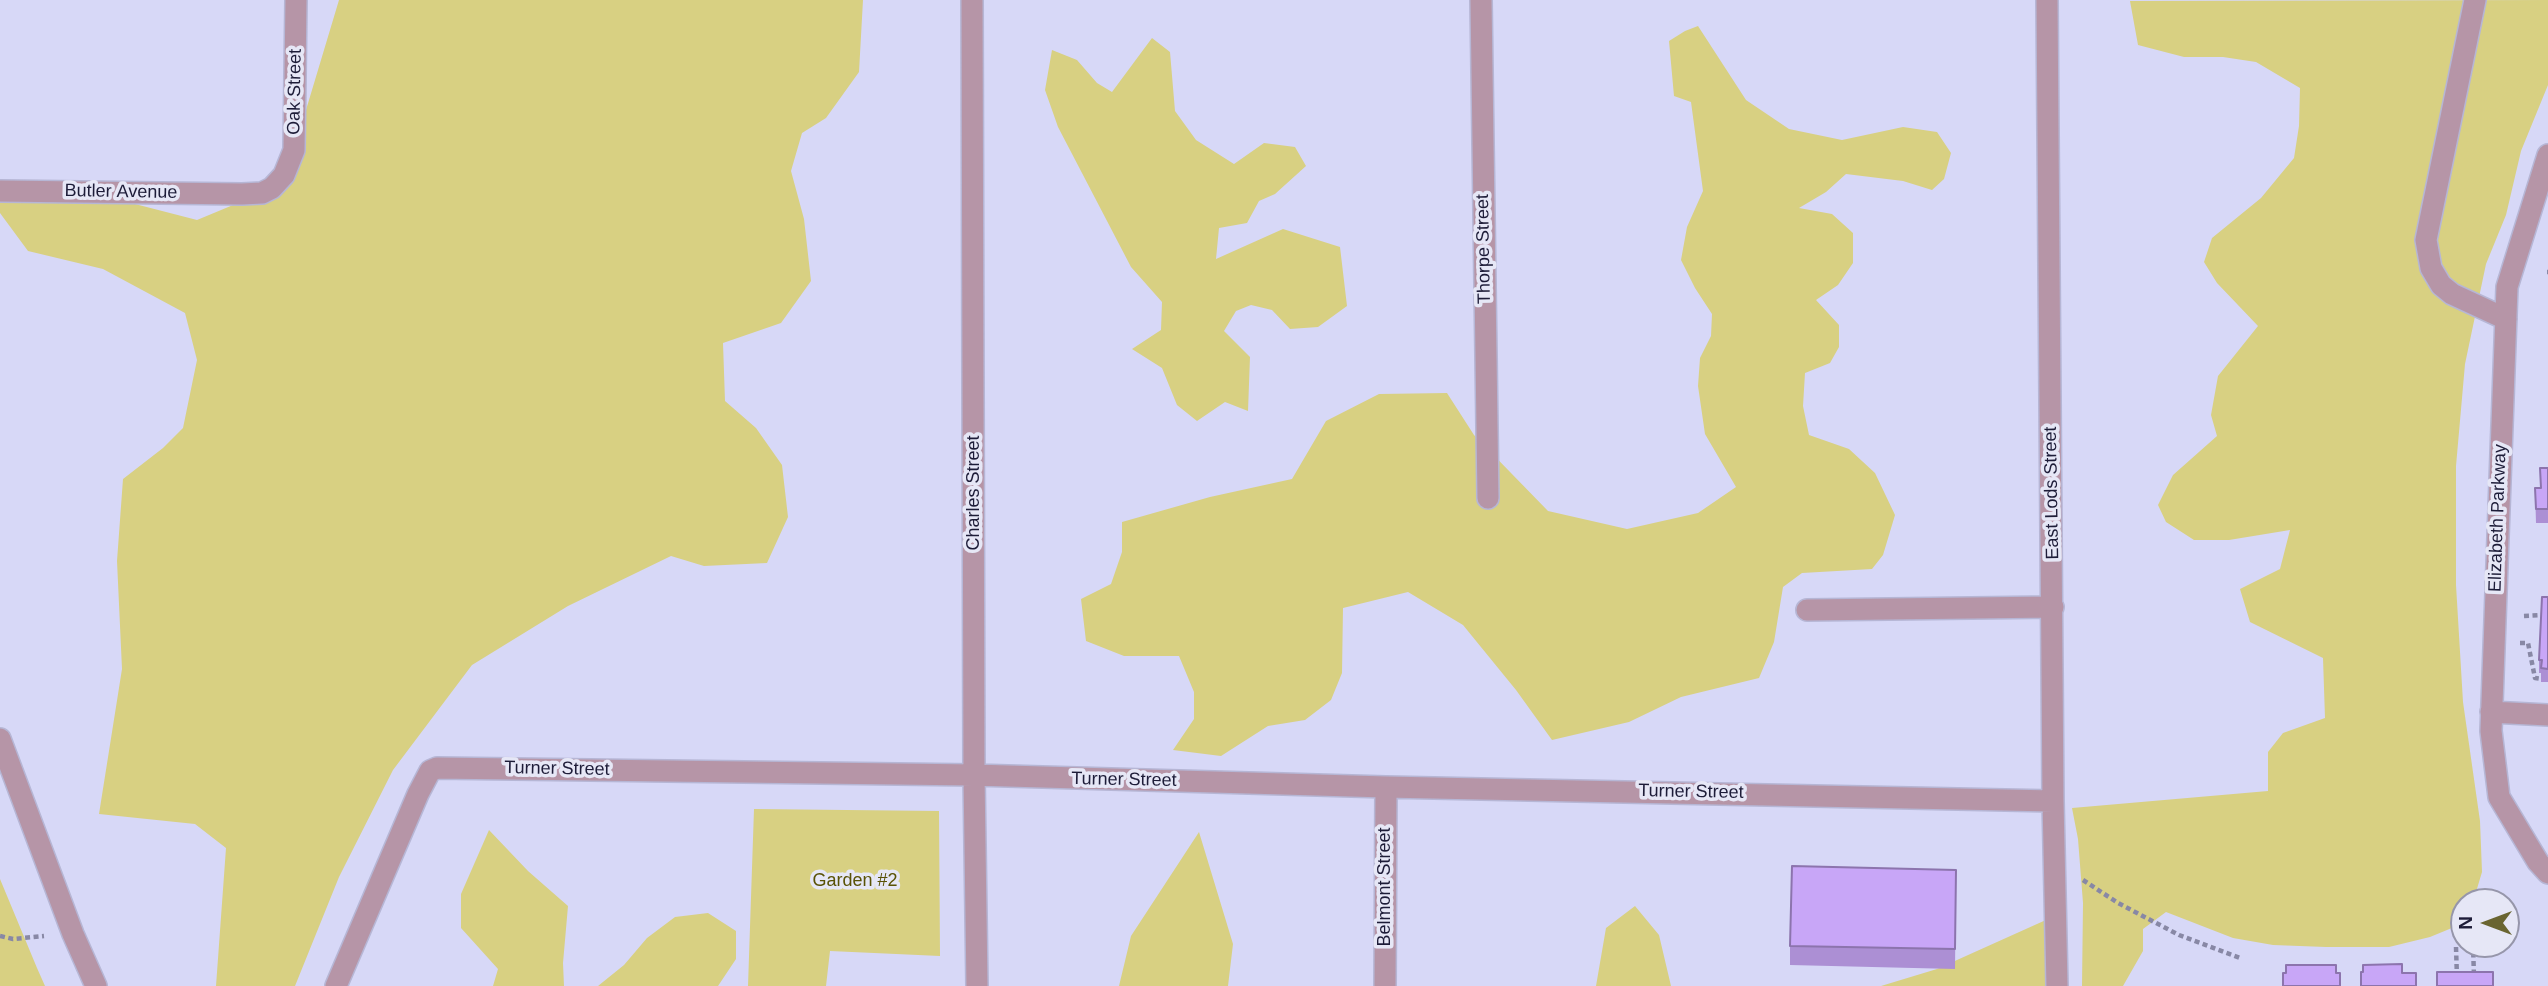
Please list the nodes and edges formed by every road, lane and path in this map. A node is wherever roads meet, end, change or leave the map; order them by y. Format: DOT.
graph roads {
  1 [pos="296,0"];
  2 [pos="972,0"];
  3 [pos="1482,0"];
  4 [pos="2046,0"];
  5 [pos="2475,0"];
  6 [pos="2548,155"];
  7 [pos="0,191"];
  8 [pos="242,194"];
  9 [pos="2506,319"];
  10 [pos="1488,498"];
  11 [pos="2053,607"];
  12 [pos="1807,610"];
  13 [pos="2542,615"];
  14 [pos="2516,616"];
  15 [pos="2515,643"];
  16 [pos="2542,679"];
  17 [pos="2491,712"];
  18 [pos="2548,715"];
  19 [pos="0,739"];
  20 [pos="974,775"];
  21 [pos="1386,787"];
  22 [pos="2053,801"];
  23 [pos="2055,872"];
  24 [pos="2548,873"];
  25 [pos="73,934"];
  26 [pos="0,936"];
  27 [pos="2240,958"];
  28 [pos="2456,958"];
  29 [pos="2473,958"];
  30 [pos="2457,985"];
  31 [pos="2474,985"];
  32 [pos="96,986"];
  33 [pos="336,986"];
  34 [pos="977,986"];
  35 [pos="1385,986"];
  36 [pos="2057,986"];
  1 -- 8 [label="street, Oak Street"];
  2 -- 20 [label="street, Charles Street"];
  3 -- 10 [label="street, Thorpe Street"];
  4 -- 11 [label="street, East Lods Street"];
  5 -- 9 [label="street"];
  6 -- 9 [label="street, Elizabeth Parkway"];
  7 -- 8 [label="street, Butler Avenue"];
  9 -- 17 [label="street, Elizabeth Parkway"];
  11 -- 12 [label="street"];
  11 -- 22 [label="street, East Lods Street"];
  13 -- 14 [label="path"];
  15 -- 16 [label="path"];
  17 -- 18 [label="street"];
  17 -- 24 [label="street, Elizabeth Parkway"];
  19 -- 25 [label="street"];
  20 -- 21 [label="street, Turner Street"];
  20 -- 33 [label="street, Turner Street"];
  20 -- 34 [label="street, Charles Street"];
  21 -- 22 [label="street, Turner Street"];
  21 -- 35 [label="street, Belmont Street"];
  22 -- 23 [label="street, East Lods Street"];
  23 -- 27 [label="path"];
  23 -- 36 [label="street, East Lods Street"];
  25 -- 26 [label="path"];
  25 -- 32 [label="street"];
  28 -- 30 [label="path"];
  29 -- 31 [label="path"];
}
